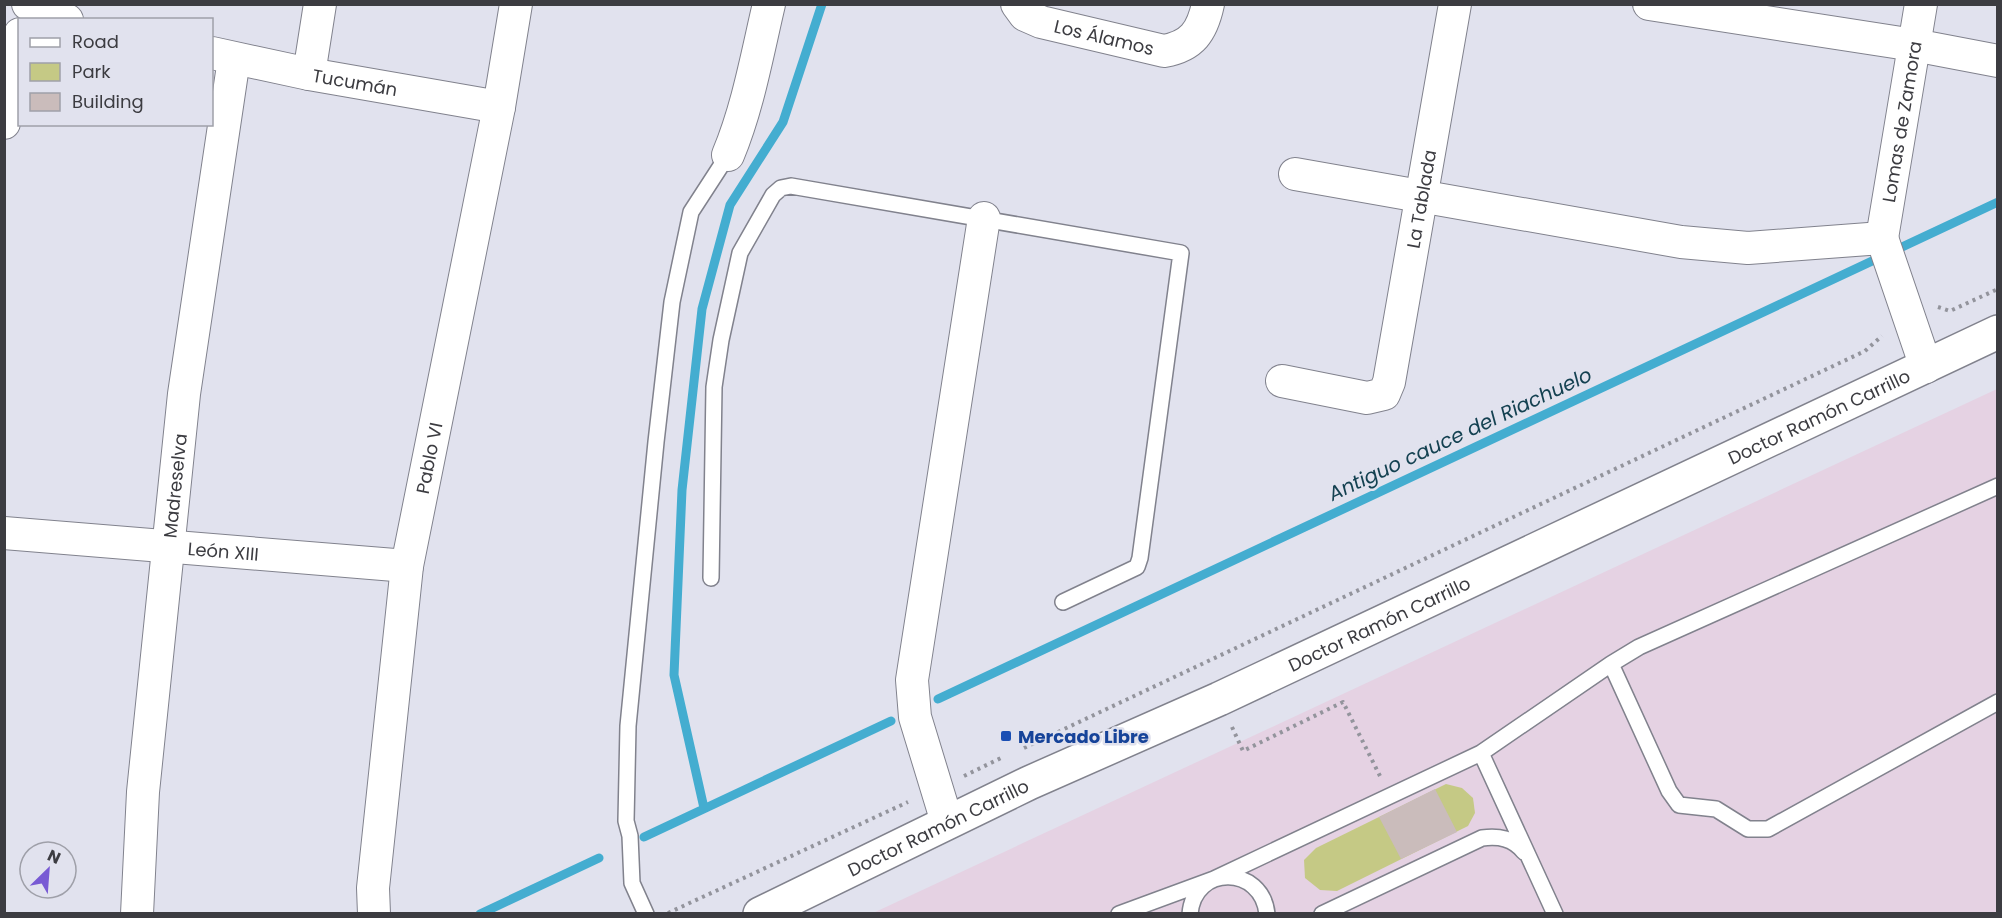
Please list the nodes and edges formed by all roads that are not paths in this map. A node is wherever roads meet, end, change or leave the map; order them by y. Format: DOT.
graph roads {
  1 [pos="26,4"];
  2 [pos="320,4"];
  3 [pos="516,4"];
  4 [pos="769,4"];
  5 [pos="1017,4"];
  6 [pos="1208,4"];
  7 [pos="1455,4"];
  8 [pos="1649,4"];
  9 [pos="1921,4"];
  10 [pos="58,18"];
  11 [pos="18,45"];
  12 [pos="1914,45"];
  13 [pos="223,56"];
  14 [pos="1998,61"];
  15 [pos="309,74"];
  16 [pos="499,107"];
  17 [pos="4,123"];
  18 [pos="728,155"];
  19 [pos="1295,174"];
  20 [pos="1422,195"];
  21 [pos="984,218"];
  22 [pos="1882,239"];
  23 [pos="1998,332"];
  24 [pos="1926,367"];
  25 [pos="1282,381"];
  26 [pos="1998,486"];
  27 [pos="4,533"];
  28 [pos="167,547"];
  29 [pos="407,566"];
  30 [pos="711,578"];
  31 [pos="1063,602"];
  32 [pos="1611,664"];
  33 [pos="1998,702"];
  34 [pos="1481,753"];
  35 [pos="947,822"];
  36 [pos="1528,857"];
  37 [pos="1214,879"];
  38 [pos="1552,913"];
  39 [pos="137,914"];
  40 [pos="374,914"];
  41 [pos="646,914"];
  42 [pos="760,914"];
  43 [pos="1119,914"];
  44 [pos="1190,914"];
  45 [pos="1267,914"];
  46 [pos="1322,914"];
  1 -- 10 [label="street"];
  2 -- 15 [label="street"];
  3 -- 16 [label="street, Pablo VI"];
  4 -- 18 [label="street"];
  5 -- 6 [label="street, Los Álamos"];
  7 -- 20 [label="street, La Tablada"];
  8 -- 12 [label="street"];
  9 -- 12 [label="street, Lomas de Zamora"];
  11 -- 17 [label="street"];
  12 -- 14 [label="street"];
  12 -- 22 [label="street, Lomas de Zamora"];
  13 -- 15 [label="street, Tucumán"];
  13 -- 28 [label="street, Madreselva"];
  15 -- 16 [label="street, Tucumán"];
  16 -- 29 [label="street, Pablo VI"];
  18 -- 41 [label="lane"];
  19 -- 20 [label="street"];
  20 -- 22 [label="street"];
  20 -- 25 [label="street, La Tablada"];
  21 -- 30 [label="lane"];
  21 -- 31 [label="lane"];
  21 -- 35 [label="street"];
  22 -- 24 [label="street"];
  23 -- 24 [label="street, Doctor Ramón Carrillo"];
  24 -- 35 [label="street, Doctor Ramón Carrillo"];
  26 -- 32 [label="lane"];
  27 -- 28 [label="street, León XIII"];
  28 -- 29 [label="street, León XIII"];
  28 -- 39 [label="street, Madreselva"];
  29 -- 40 [label="street, Pablo VI"];
  32 -- 33 [label="lane"];
  32 -- 34 [label="lane"];
  34 -- 36 [label="lane"];
  34 -- 37 [label="lane"];
  35 -- 42 [label="street, Doctor Ramón Carrillo"];
  36 -- 38 [label="lane"];
  36 -- 46 [label="lane"];
  37 -- 43 [label="lane"];
  37 -- 44 [label="lane"];
  37 -- 45 [label="lane"];
}
